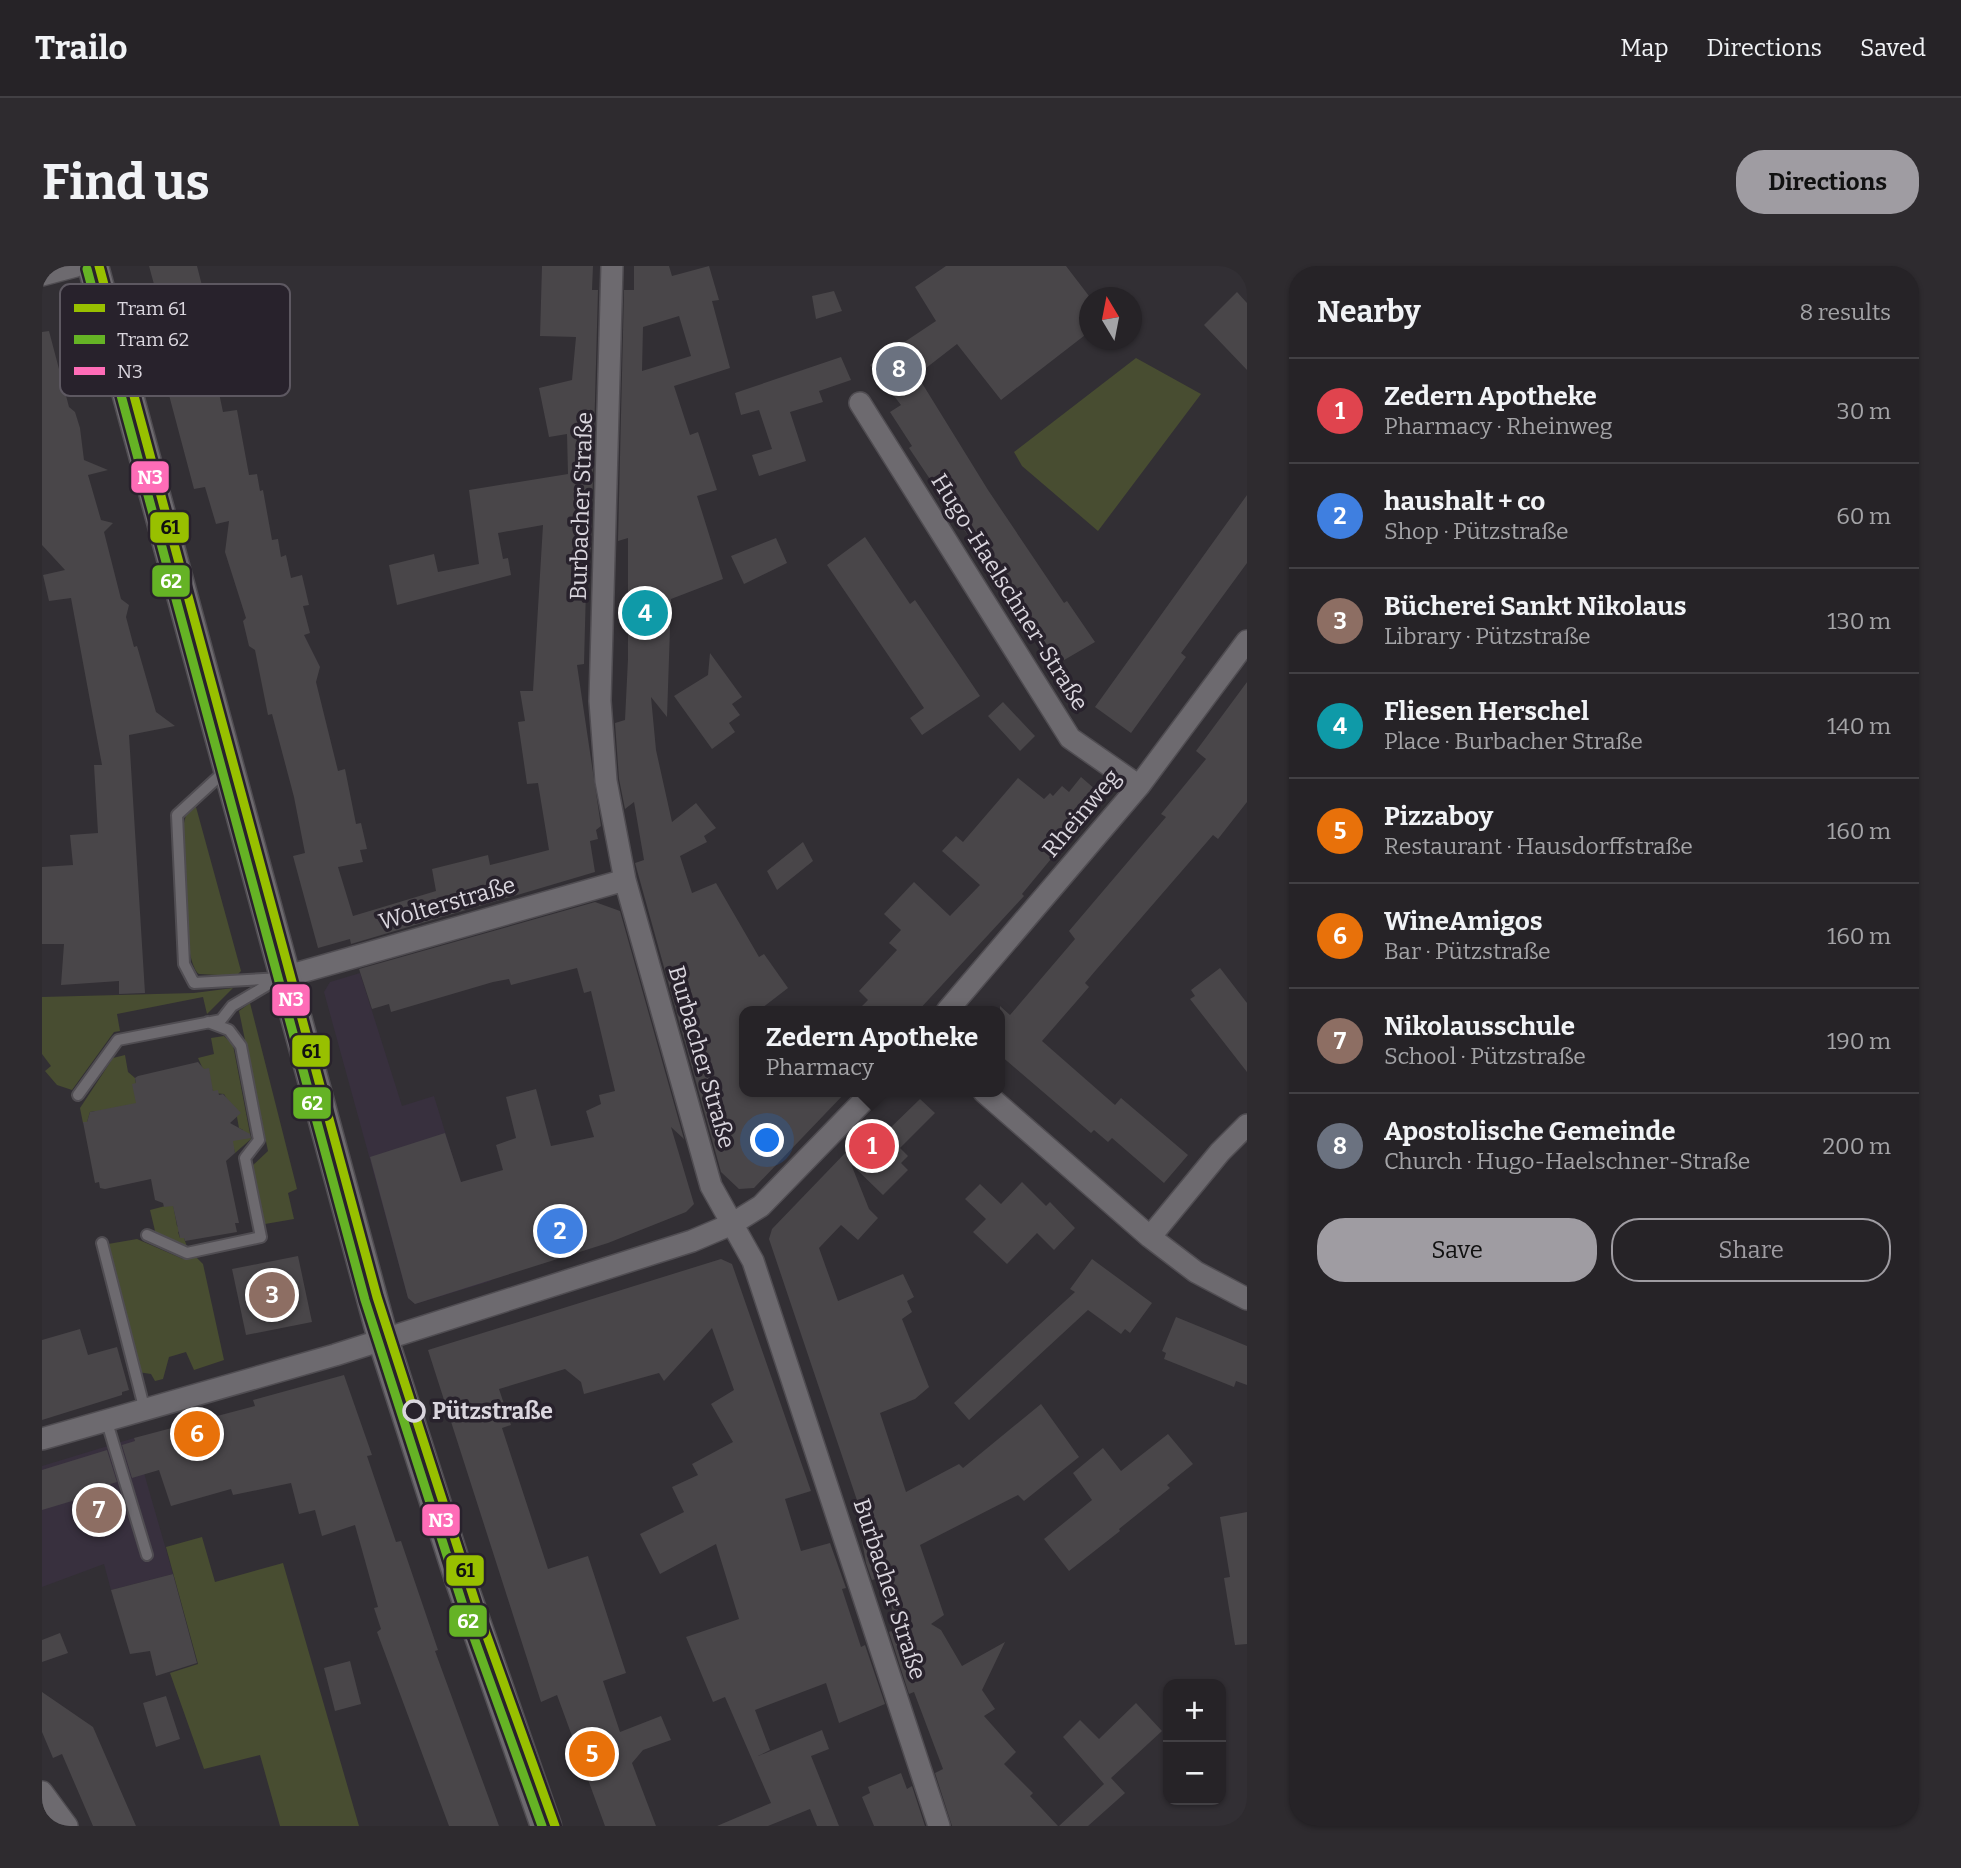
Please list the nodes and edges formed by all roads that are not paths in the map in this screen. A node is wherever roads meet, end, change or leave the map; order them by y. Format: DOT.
graph roads {
  1 [pos="76,266"];
  2 [pos="93,266"];
  3 [pos="612,266"];
  4 [pos="42,275"];
  5 [pos="98,284"];
  6 [pos="128,396"];
  7 [pos="860,403"];
  8 [pos="1247,641"];
  9 [pos="228,768"];
  10 [pos="1139,786"];
  11 [pos="625,880"];
  12 [pos="281,978"];
  13 [pos="951,1006"];
  14 [pos="208,1022"];
  15 [pos="78,1096"];
  16 [pos="867,1097"];
  17 [pos="990,1097"];
  18 [pos="1247,1125"];
  19 [pos="732,1224"];
  20 [pos="147,1235"];
  21 [pos="1150,1237"];
  22 [pos="102,1243"];
  23 [pos="1247,1299"];
  24 [pos="383,1339"];
  25 [pos="144,1407"];
  26 [pos="106,1419"];
  27 [pos="42,1438"];
  28 [pos="147,1555"];
  29 [pos="42,1792"];
  30 [pos="67,1826"];
  31 [pos="546,1826"];
  32 [pos="939,1826"];
  1 -- 4 [label="street"];
  2 -- 5 [label="main road"];
  3 -- 11 [label="street, Burbacher Straße"];
  6 -- 9 [label="main road"];
  7 -- 10 [label="street, Hugo-Haelschner-Straße"];
  8 -- 10 [label="street, Rheinweg"];
  9 -- 12 [label="main road"];
  9 -- 12 [label="lane"];
  10 -- 13 [label="street, Rheinweg"];
  11 -- 12 [label="street, Wolterstraße"];
  11 -- 19 [label="street, Burbacher Straße"];
  12 -- 14 [label="lane"];
  12 -- 24 [label="main road"];
  14 -- 15 [label="lane"];
  14 -- 20 [label="lane"];
  16 -- 19 [label="street"];
  17 -- 21 [label="street"];
  18 -- 21 [label="street"];
  19 -- 24 [label="street"];
  19 -- 32 [label="street, Burbacher Straße"];
  21 -- 23 [label="street"];
  22 -- 25 [label="lane"];
  24 -- 25 [label="street"];
  24 -- 31 [label="main road"];
  25 -- 26 [label="street"];
  26 -- 27 [label="street"];
  26 -- 28 [label="lane"];
  29 -- 30 [label="street"];
}
